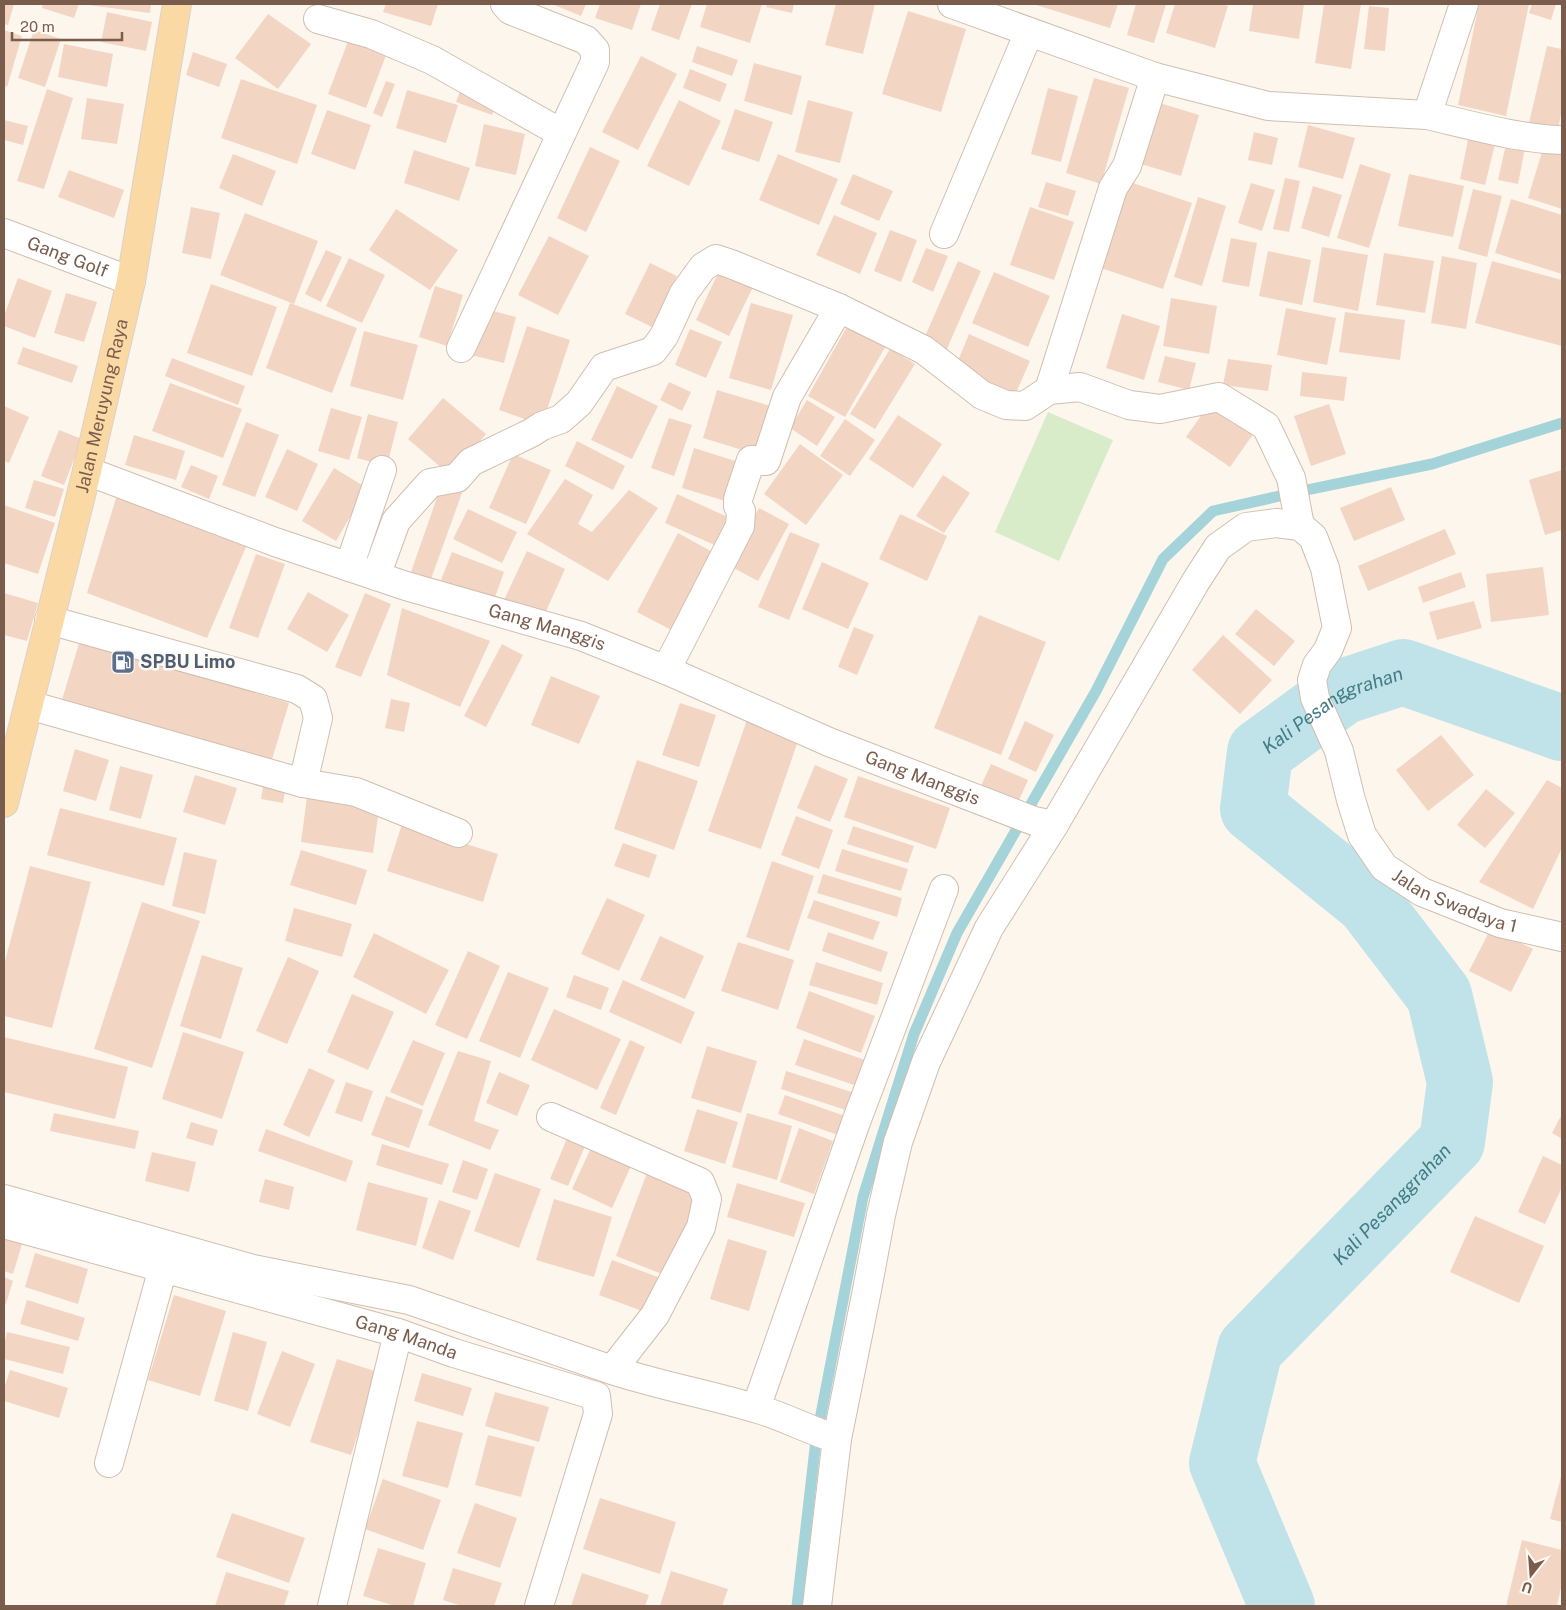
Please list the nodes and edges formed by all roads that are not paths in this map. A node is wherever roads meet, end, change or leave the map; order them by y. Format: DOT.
graph roads {
  1 [pos="177,4"];
  2 [pos="505,4"];
  3 [pos="952,4"];
  4 [pos="1464,4"];
  5 [pos="997,12"];
  6 [pos="318,19"];
  7 [pos="1029,32"];
  8 [pos="1155,77"];
  9 [pos="1427,115"];
  10 [pos="561,133"];
  11 [pos="1562,140"];
  12 [pos="4,234"];
  13 [pos="944,234"];
  14 [pos="131,280"];
  15 [pos="839,308"];
  16 [pos="461,348"];
  17 [pos="1049,390"];
  18 [pos="382,470"];
  19 [pos="87,471"];
  20 [pos="1300,526"];
  21 [pos="349,567"];
  22 [pos="376,576"];
  23 [pos="49,620"];
  24 [pos="666,670"];
  25 [pos="29,705"];
  26 [pos="303,783"];
  27 [pos="4,803"];
  28 [pos="1044,823"];
  29 [pos="458,833"];
  30 [pos="944,889"];
  31 [pos="1562,937"];
  32 [pos="551,1117"];
  33 [pos="4,1200"];
  34 [pos="4,1224"];
  35 [pos="163,1268"];
  36 [pos="398,1333"];
  37 [pos="612,1370"];
  38 [pos="768,1412"];
  39 [pos="829,1437"];
  40 [pos="109,1463"];
  41 [pos="332,1606"];
  42 [pos="539,1606"];
  43 [pos="817,1606"];
  1 -- 14 [label="main road, Jalan Meruyung Raya"];
  2 -- 10 [label="street"];
  3 -- 5 [label="street"];
  4 -- 9 [label="street"];
  5 -- 7 [label="street"];
  6 -- 10 [label="street"];
  7 -- 8 [label="street"];
  7 -- 13 [label="street"];
  8 -- 9 [label="street"];
  8 -- 17 [label="street"];
  9 -- 11 [label="street"];
  10 -- 16 [label="street"];
  12 -- 14 [label="street, Gang Golf"];
  14 -- 19 [label="main road, Jalan Meruyung Raya"];
  15 -- 17 [label="street"];
  15 -- 22 [label="street"];
  15 -- 24 [label="street"];
  17 -- 20 [label="street"];
  18 -- 21 [label="street"];
  19 -- 21 [label="street, Gang Manggis"];
  19 -- 23 [label="main road, Jalan Meruyung Raya"];
  20 -- 28 [label="street"];
  20 -- 31 [label="street, Jalan Swadaya 1"];
  21 -- 22 [label="street, Gang Manggis"];
  22 -- 24 [label="street, Gang Manggis"];
  23 -- 25 [label="main road, Jalan Meruyung Raya"];
  23 -- 26 [label="street"];
  24 -- 28 [label="street, Gang Manggis"];
  25 -- 26 [label="street"];
  25 -- 27 [label="main road, Jalan Meruyung Raya"];
  26 -- 29 [label="street"];
  28 -- 39 [label="street"];
  30 -- 38 [label="street"];
  32 -- 37 [label="street"];
  33 -- 37 [label="street, Gang Manda"];
  34 -- 35 [label="street, Gang Manda"];
  35 -- 36 [label="street, Gang Manda"];
  35 -- 40 [label="street"];
  36 -- 41 [label="street"];
  36 -- 42 [label="street, Gang Manda"];
  37 -- 38 [label="street, Gang Manda"];
  38 -- 39 [label="street, Gang Manda"];
  39 -- 43 [label="street"];
}
